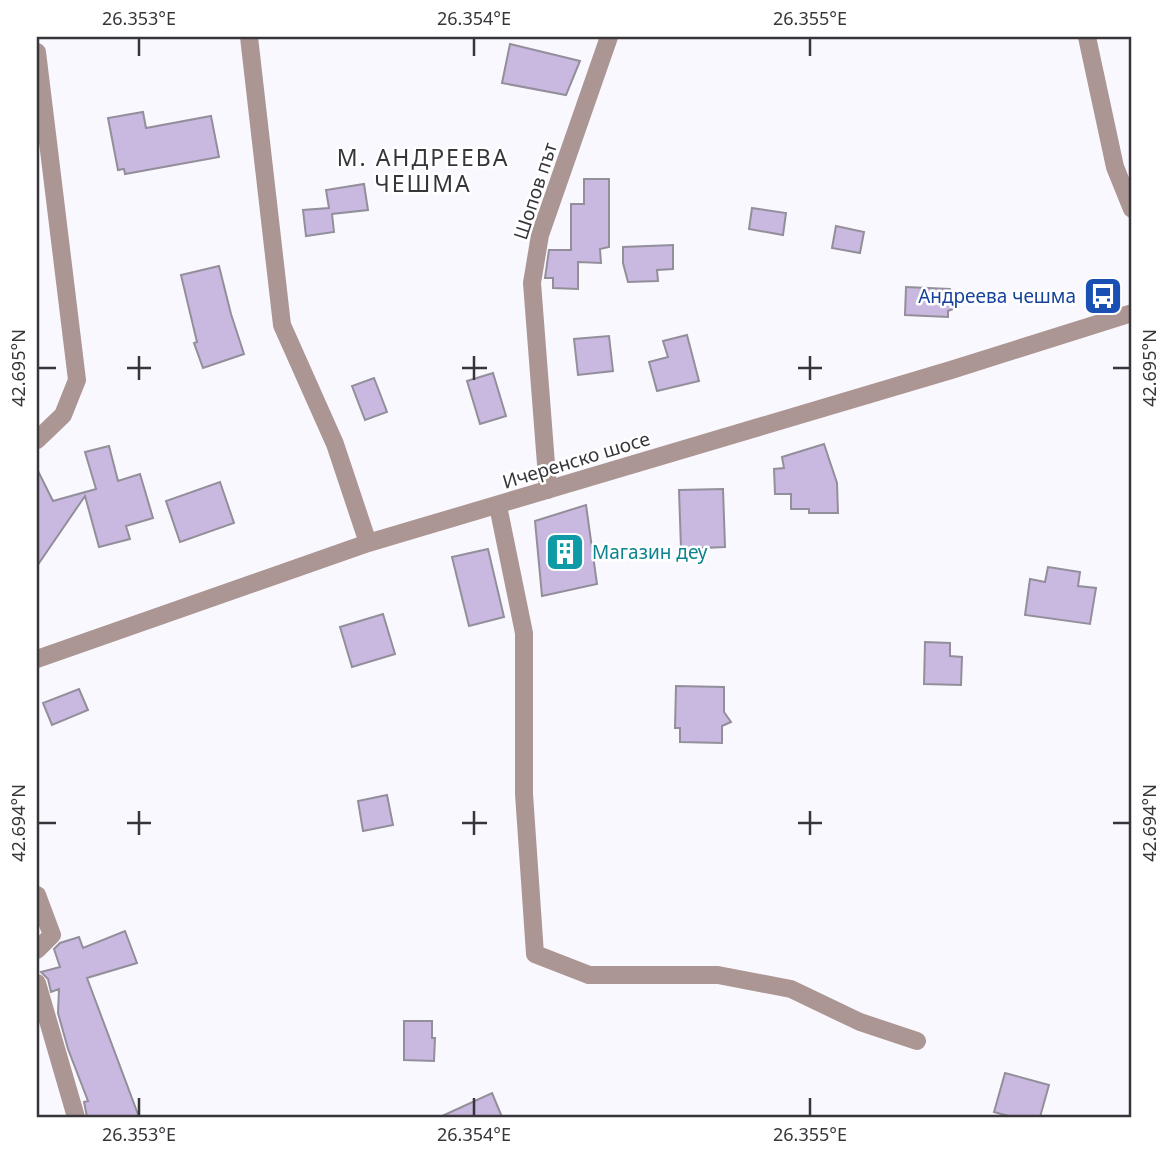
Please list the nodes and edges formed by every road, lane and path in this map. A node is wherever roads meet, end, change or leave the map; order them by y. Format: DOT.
graph roads {
  1 [pos="249,37"];
  2 [pos="609,37"];
  3 [pos="1087,37"];
  4 [pos="37,52"];
  5 [pos="1132,209"];
  6 [pos="1132,313"];
  7 [pos="37,440"];
  8 [pos="548,490"];
  9 [pos="498,506"];
  10 [pos="368,543"];
  11 [pos="37,659"];
  12 [pos="37,895"];
  13 [pos="37,950"];
  14 [pos="37,983"];
  15 [pos="917,1041"];
  16 [pos="76,1117"];
  1 -- 10 [label="street"];
  2 -- 8 [label="street, Шопов път"];
  3 -- 5 [label="street"];
  4 -- 7 [label="street"];
  6 -- 8 [label="street, Ичеренско шосе"];
  8 -- 9 [label="street, Ичеренско шосе"];
  9 -- 10 [label="street, Ичеренско шосе"];
  9 -- 15 [label="street"];
  10 -- 11 [label="street, Ичеренско шосе"];
  12 -- 13 [label="street"];
  14 -- 16 [label="street"];
}
